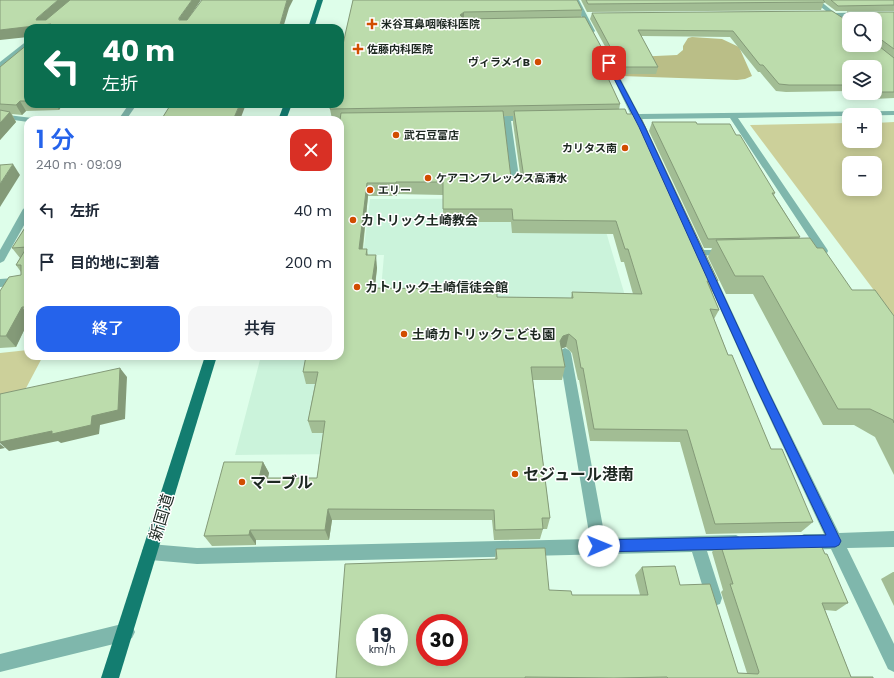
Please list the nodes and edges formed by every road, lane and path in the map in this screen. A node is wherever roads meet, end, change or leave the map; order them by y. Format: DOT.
graph roads {
  1 [pos="320,0"];
  2 [pos="576,0"];
  3 [pos="815,0"];
  4 [pos="823,13"];
  5 [pos="833,14"];
  6 [pos="894,14"];
  7 [pos="592,16"];
  8 [pos="584,20"];
  9 [pos="842,21"];
  10 [pos="312,24"];
  11 [pos="595,36"];
  12 [pos="24,45"];
  13 [pos="602,49"];
  14 [pos="0,66"];
  15 [pos="894,113"];
  16 [pos="0,116"];
  17 [pos="733,116"];
  18 [pos="621,117"];
  19 [pos="637,117"];
  20 [pos="507,118"];
  21 [pos="538,118"];
  22 [pos="24,119"];
  23 [pos="475,119"];
  24 [pos="648,141"];
  25 [pos="516,191"];
  26 [pos="24,217"];
  27 [pos="694,239"];
  28 [pos="800,252"];
  29 [pos="700,253"];
  30 [pos="738,253"];
  31 [pos="0,259"];
  32 [pos="24,281"];
  33 [pos="0,283"];
  34 [pos="565,353"];
  35 [pos="210,360"];
  36 [pos="894,539"];
  37 [pos="835,541"];
  38 [pos="789,542"];
  39 [pos="751,543"];
  40 [pos="697,544"];
  41 [pos="599,546"];
  42 [pos="150,552"];
  43 [pos="718,611"];
  44 [pos="126,632"];
  45 [pos="0,663"];
  46 [pos="894,663"];
  47 [pos="110,678"];
  1 -- 10 [label="main road"];
  2 -- 8 [label="street"];
  3 -- 5 [label="street"];
  4 -- 5 [label="street"];
  5 -- 6 [label="street"];
  5 -- 9 [label="street"];
  7 -- 8 [label="street"];
  8 -- 11 [label="street"];
  12 -- 14 [label="street"];
  13 -- 19 [label="street"];
  15 -- 17 [label="street"];
  16 -- 22 [label="street"];
  17 -- 19 [label="street"];
  17 -- 28 [label="street"];
  18 -- 19 [label="street"];
  19 -- 24 [label="street"];
  20 -- 21 [label="street"];
  20 -- 23 [label="street"];
  20 -- 25 [label="street"];
  26 -- 31 [label="street"];
  27 -- 29 [label="street"];
  29 -- 30 [label="street"];
  29 -- 37 [label="street"];
  32 -- 33 [label="street"];
  34 -- 41 [label="street"];
  35 -- 42 [label="main road, 新国道"];
  36 -- 37 [label="street"];
  37 -- 38 [label="street"];
  37 -- 46 [label="street"];
  39 -- 40 [label="street"];
  40 -- 41 [label="street"];
  40 -- 43 [label="street"];
  41 -- 42 [label="street"];
  42 -- 44 [label="main road, 新国道"];
  44 -- 45 [label="street"];
  44 -- 47 [label="main road, 新国道"];
}
